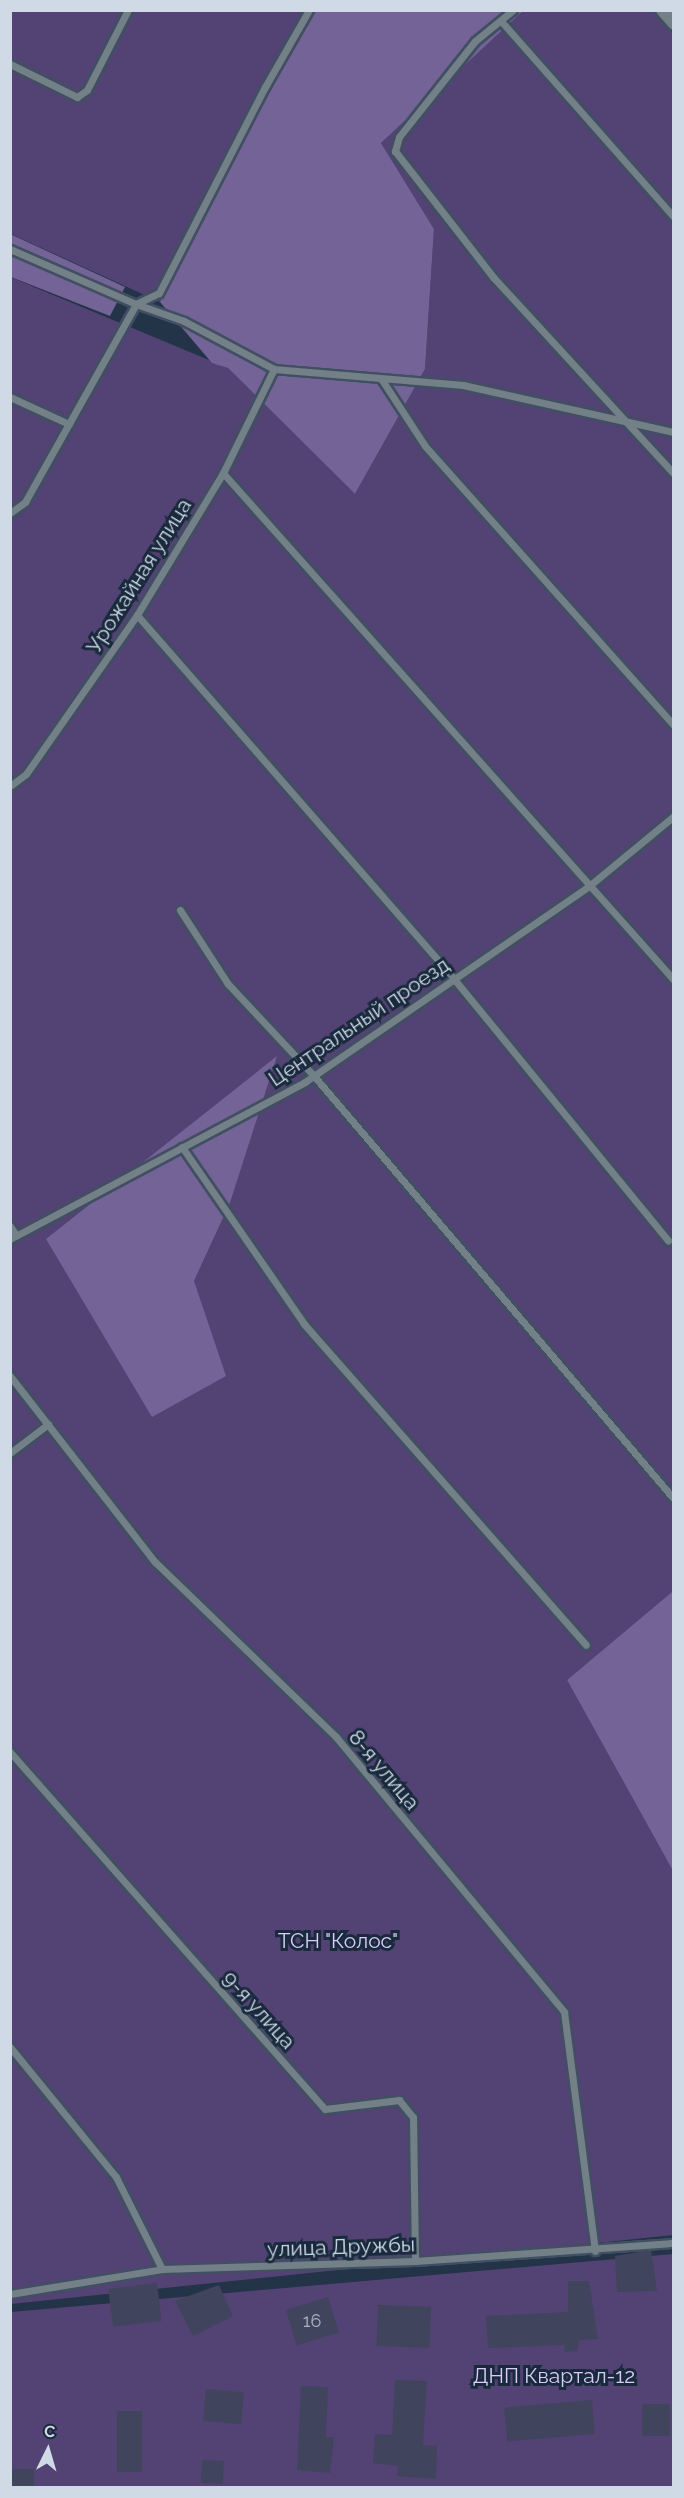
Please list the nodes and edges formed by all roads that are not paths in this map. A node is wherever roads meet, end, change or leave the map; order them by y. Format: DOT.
graph roads {
  1 [pos="128,10"];
  2 [pos="309,10"];
  3 [pos="513,10"];
  4 [pos="662,10"];
  5 [pos="501,21"];
  6 [pos="674,24"];
  7 [pos="10,64"];
  8 [pos="674,218"];
  9 [pos="10,249"];
  10 [pos="136,304"];
  11 [pos="274,369"];
  12 [pos="382,380"];
  13 [pos="10,397"];
  14 [pos="624,418"];
  15 [pos="69,424"];
  16 [pos="674,432"];
  17 [pos="223,473"];
  18 [pos="674,474"];
  19 [pos="10,513"];
  20 [pos="137,615"];
  21 [pos="674,725"];
  22 [pos="10,786"];
  23 [pos="674,816"];
  24 [pos="589,886"];
  25 [pos="180,910"];
  26 [pos="454,979"];
  27 [pos="674,980"];
  28 [pos="314,1076"];
  29 [pos="182,1147"];
  30 [pos="10,1226"];
  31 [pos="13,1237"];
  32 [pos="668,1240"];
  33 [pos="10,1376"];
  34 [pos="48,1424"];
  35 [pos="10,1453"];
  36 [pos="674,1499"];
  37 [pos="586,1645"];
  38 [pos="10,1752"];
  39 [pos="12,2051"];
  40 [pos="674,2243"];
  41 [pos="595,2251"];
  42 [pos="415,2261"];
  43 [pos="162,2269"];
  44 [pos="10,2294"];
  1 -- 7 [label="lane"];
  2 -- 10 [label="lane"];
  3 -- 5 [label="lane"];
  4 -- 6 [label="street"];
  5 -- 8 [label="lane"];
  5 -- 14 [label="lane"];
  9 -- 10 [label="lane"];
  10 -- 11 [label="lane"];
  10 -- 15 [label="lane"];
  11 -- 12 [label="lane"];
  11 -- 17 [label="lane, Урожайная улица"];
  12 -- 14 [label="lane"];
  12 -- 21 [label="lane"];
  13 -- 15 [label="lane"];
  14 -- 16 [label="lane"];
  14 -- 18 [label="lane"];
  15 -- 19 [label="lane"];
  17 -- 20 [label="lane, Урожайная улица"];
  17 -- 24 [label="lane"];
  20 -- 22 [label="lane, Урожайная улица"];
  20 -- 26 [label="lane"];
  23 -- 24 [label="lane, Центральный проезд"];
  24 -- 26 [label="lane, Центральный проезд"];
  24 -- 27 [label="lane"];
  25 -- 28 [label="lane"];
  26 -- 28 [label="lane, Центральный проезд"];
  26 -- 32 [label="lane"];
  28 -- 29 [label="lane, Центральный проезд"];
  28 -- 36 [label="lane"];
  29 -- 31 [label="lane, Центральный проезд"];
  29 -- 37 [label="lane"];
  30 -- 31 [label="lane"];
  33 -- 34 [label="lane, 8-я улица"];
  34 -- 35 [label="lane"];
  34 -- 41 [label="lane, 8-я улица"];
  38 -- 42 [label="lane, 9-я улица"];
  39 -- 43 [label="lane"];
  40 -- 41 [label="lane, улица Дружбы"];
  41 -- 42 [label="lane, улица Дружбы"];
  42 -- 43 [label="lane, улица Дружбы"];
  43 -- 44 [label="lane, улица Дружбы"];
}
